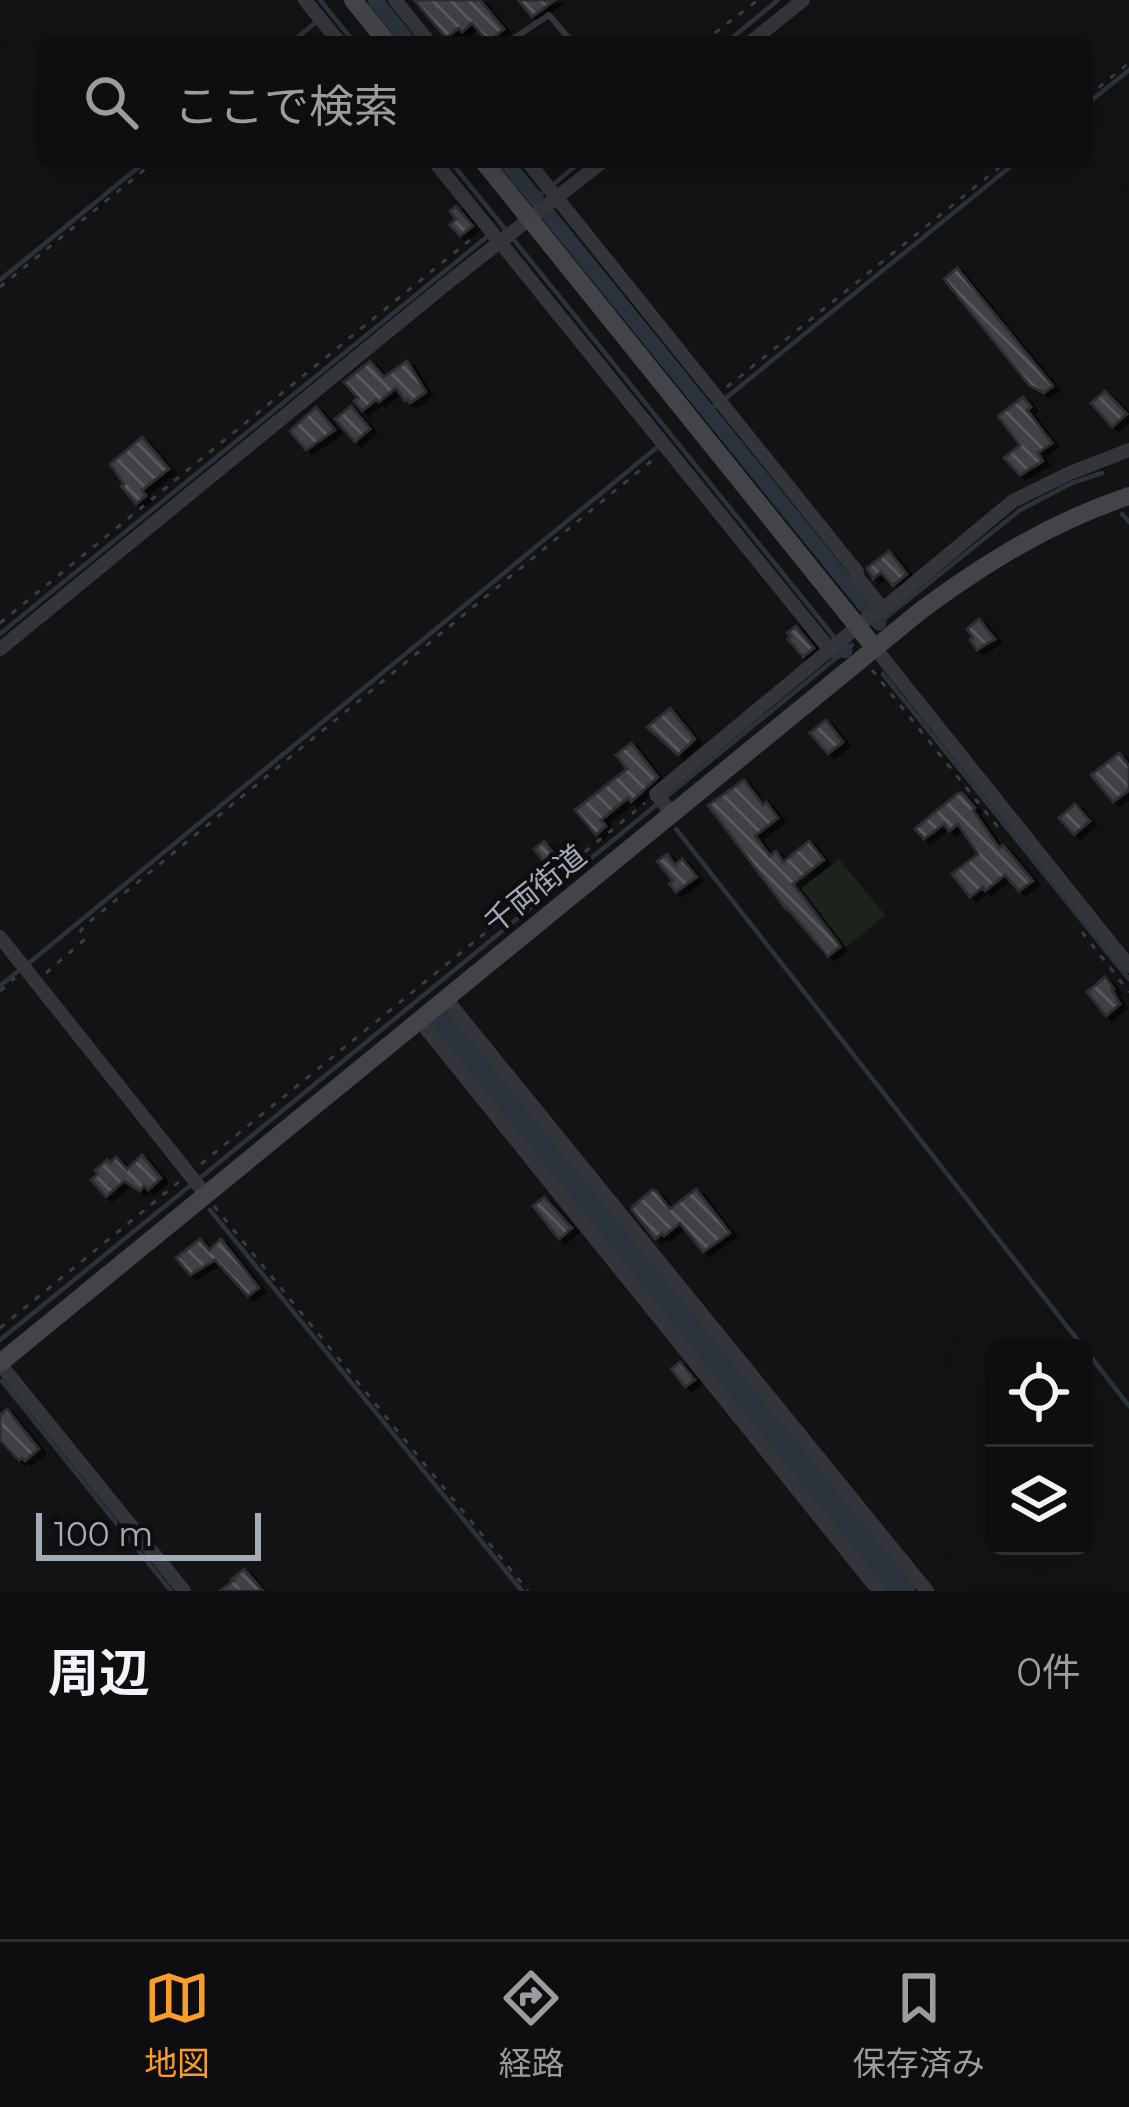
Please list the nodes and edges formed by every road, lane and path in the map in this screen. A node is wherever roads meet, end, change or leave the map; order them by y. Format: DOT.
graph roads {
  1 [pos="305,0"];
  2 [pos="353,0"];
  3 [pos="395,0"];
  4 [pos="758,0"];
  5 [pos="803,0"];
  6 [pos="334,36"];
  7 [pos="382,36"];
  8 [pos="425,36"];
  9 [pos="517,36"];
  10 [pos="567,36"];
  11 [pos="711,36"];
  12 [pos="758,36"];
  13 [pos="1129,63"];
  14 [pos="1093,92"];
  15 [pos="147,168"];
  16 [pos="443,168"];
  17 [pos="487,168"];
  18 [pos="535,168"];
  19 [pos="594,168"];
  20 [pos="999,168"];
  21 [pos="516,223"];
  22 [pos="0,287"];
  23 [pos="716,396"];
  24 [pos="668,448"];
  25 [pos="1129,450"];
  26 [pos="1128,496"];
  27 [pos="872,616"];
  28 [pos="0,623"];
  29 [pos="0,649"];
  30 [pos="832,651"];
  31 [pos="869,654"];
  32 [pos="663,802"];
  33 [pos="1010,842"];
  34 [pos="1084,935"];
  35 [pos="0,937"];
  36 [pos="1129,966"];
  37 [pos="31,975"];
  38 [pos="0,991"];
  39 [pos="1129,992"];
  40 [pos="446,998"];
  41 [pos="419,1021"];
  42 [pos="196,1182"];
  43 [pos="0,1328"];
  44 [pos="0,1363"];
  45 [pos="184,1591"];
  46 [pos="528,1591"];
  47 [pos="880,1591"];
  48 [pos="927,1591"];
  1 -- 6 [label="street"];
  2 -- 7 [label="street"];
  3 -- 8 [label="street"];
  4 -- 11 [label="path"];
  5 -- 12 [label="street"];
  9 -- 10 [label="lane"];
  13 -- 14 [label="path"];
  15 -- 22 [label="path"];
  16 -- 21 [label="street"];
  17 -- 21 [label="street"];
  18 -- 21 [label="street"];
  19 -- 21 [label="street"];
  20 -- 23 [label="path"];
  21 -- 23 [label="street"];
  21 -- 24 [label="street"];
  21 -- 27 [label="street"];
  21 -- 28 [label="path"];
  21 -- 29 [label="street"];
  23 -- 27 [label="street"];
  24 -- 30 [label="street"];
  24 -- 37 [label="path"];
  25 -- 27 [label="street"];
  26 -- 31 [label="street, 千両街道"];
  27 -- 30 [label="street"];
  27 -- 31 [label="street"];
  30 -- 32 [label="street"];
  31 -- 32 [label="street, 千両街道"];
  31 -- 33 [label="path"];
  31 -- 36 [label="street"];
  32 -- 40 [label="street, 千両街道"];
  32 -- 42 [label="path"];
  34 -- 39 [label="path"];
  35 -- 37 [label="street"];
  37 -- 38 [label="path"];
  37 -- 42 [label="street"];
  40 -- 41 [label="street, 千両街道"];
  40 -- 48 [label="street"];
  41 -- 42 [label="street, 千両街道"];
  41 -- 47 [label="street"];
  42 -- 43 [label="path"];
  42 -- 44 [label="street, 千両街道"];
  42 -- 46 [label="path"];
  44 -- 45 [label="street"];
}
